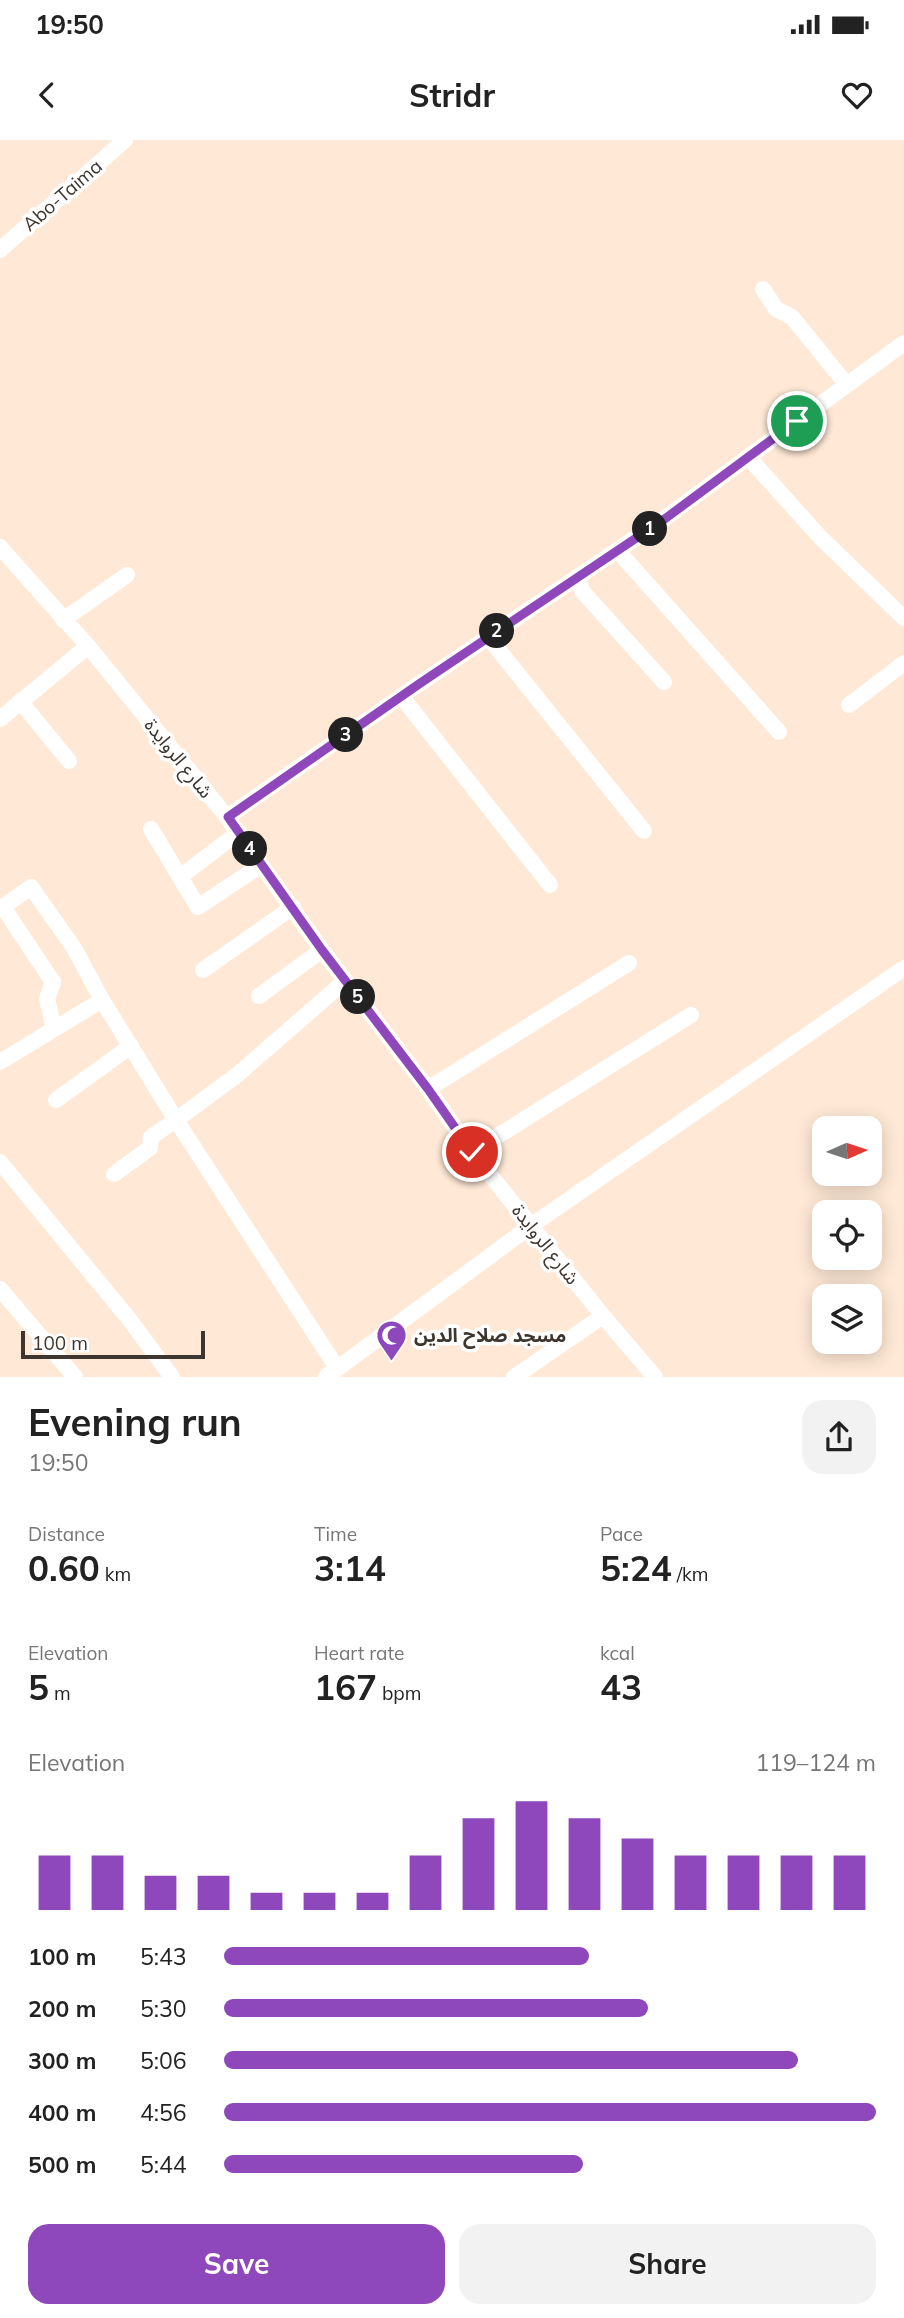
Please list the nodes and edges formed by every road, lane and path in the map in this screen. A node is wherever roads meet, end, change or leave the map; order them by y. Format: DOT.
graph roads {
  1 [pos="125,140"];
  2 [pos="0,250"];
  3 [pos="763,289"];
  4 [pos="904,343"];
  5 [pos="847,385"];
  6 [pos="748,457"];
  7 [pos="0,547"];
  8 [pos="618,551"];
  9 [pos="127,575"];
  10 [pos="577,578"];
  11 [pos="904,618"];
  12 [pos="63,620"];
  13 [pos="488,637"];
  14 [pos="88,646"];
  15 [pos="904,663"];
  16 [pos="664,682"];
  17 [pos="401,696"];
  18 [pos="20,702"];
  19 [pos="849,705"];
  20 [pos="0,719"];
  21 [pos="779,733"];
  22 [pos="69,761"];
  23 [pos="228,817"];
  24 [pos="151,829"];
  25 [pos="644,831"];
  26 [pos="239,832"];
  27 [pos="261,865"];
  28 [pos="180,877"];
  29 [pos="550,885"];
  30 [pos="293,907"];
  31 [pos="2,908"];
  32 [pos="322,950"];
  33 [pos="629,963"];
  34 [pos="904,968"];
  35 [pos="203,970"];
  36 [pos="345,981"];
  37 [pos="259,996"];
  38 [pos="102,1000"];
  39 [pos="691,1015"];
  40 [pos="54,1029"];
  41 [pos="131,1046"];
  42 [pos="0,1062"];
  43 [pos="428,1089"];
  44 [pos="56,1100"];
  45 [pos="176,1120"];
  46 [pos="472,1152"];
  47 [pos="0,1162"];
  48 [pos="114,1174"];
  49 [pos="531,1225"];
  50 [pos="0,1289"];
  51 [pos="603,1316"];
  52 [pos="332,1372"];
  53 [pos="653,1376"];
  54 [pos="75,1377"];
  55 [pos="172,1377"];
  56 [pos="514,1377"];
  1 -- 2 [label="street, Abo-Taima"];
  3 -- 5 [label="street"];
  4 -- 5 [label="street"];
  5 -- 6 [label="street"];
  6 -- 8 [label="street"];
  6 -- 11 [label="street"];
  7 -- 12 [label="street, شارع الروايدة"];
  8 -- 10 [label="street"];
  8 -- 21 [label="street"];
  9 -- 12 [label="street"];
  10 -- 13 [label="street"];
  10 -- 16 [label="street"];
  12 -- 14 [label="street, شارع الروايدة"];
  13 -- 17 [label="street"];
  13 -- 25 [label="street"];
  14 -- 18 [label="street"];
  14 -- 23 [label="street, شارع الروايدة"];
  15 -- 19 [label="street"];
  17 -- 23 [label="street"];
  17 -- 29 [label="street"];
  18 -- 20 [label="street"];
  18 -- 22 [label="street"];
  23 -- 26 [label="street, شارع الروايدة"];
  24 -- 28 [label="street"];
  26 -- 27 [label="street, شارع الروايدة"];
  26 -- 28 [label="street"];
  27 -- 28 [label="street"];
  27 -- 30 [label="street, شارع الروايدة"];
  30 -- 32 [label="street, شارع الروايدة"];
  30 -- 35 [label="street"];
  31 -- 38 [label="street"];
  31 -- 40 [label="street"];
  32 -- 36 [label="street, شارع الروايدة"];
  32 -- 37 [label="street"];
  33 -- 43 [label="street"];
  34 -- 49 [label="street"];
  36 -- 43 [label="street, شارع الروايدة"];
  36 -- 45 [label="street"];
  38 -- 40 [label="street"];
  38 -- 41 [label="street"];
  39 -- 46 [label="street"];
  40 -- 42 [label="street"];
  41 -- 44 [label="street"];
  41 -- 45 [label="street"];
  43 -- 46 [label="street, شارع الروايدة"];
  45 -- 48 [label="street"];
  45 -- 52 [label="street"];
  46 -- 49 [label="street, شارع الروايدة"];
  47 -- 55 [label="street"];
  49 -- 51 [label="street, شارع الروايدة"];
  49 -- 52 [label="street"];
  50 -- 54 [label="street"];
  51 -- 53 [label="street, شارع الروايدة"];
  51 -- 56 [label="street"];
}
